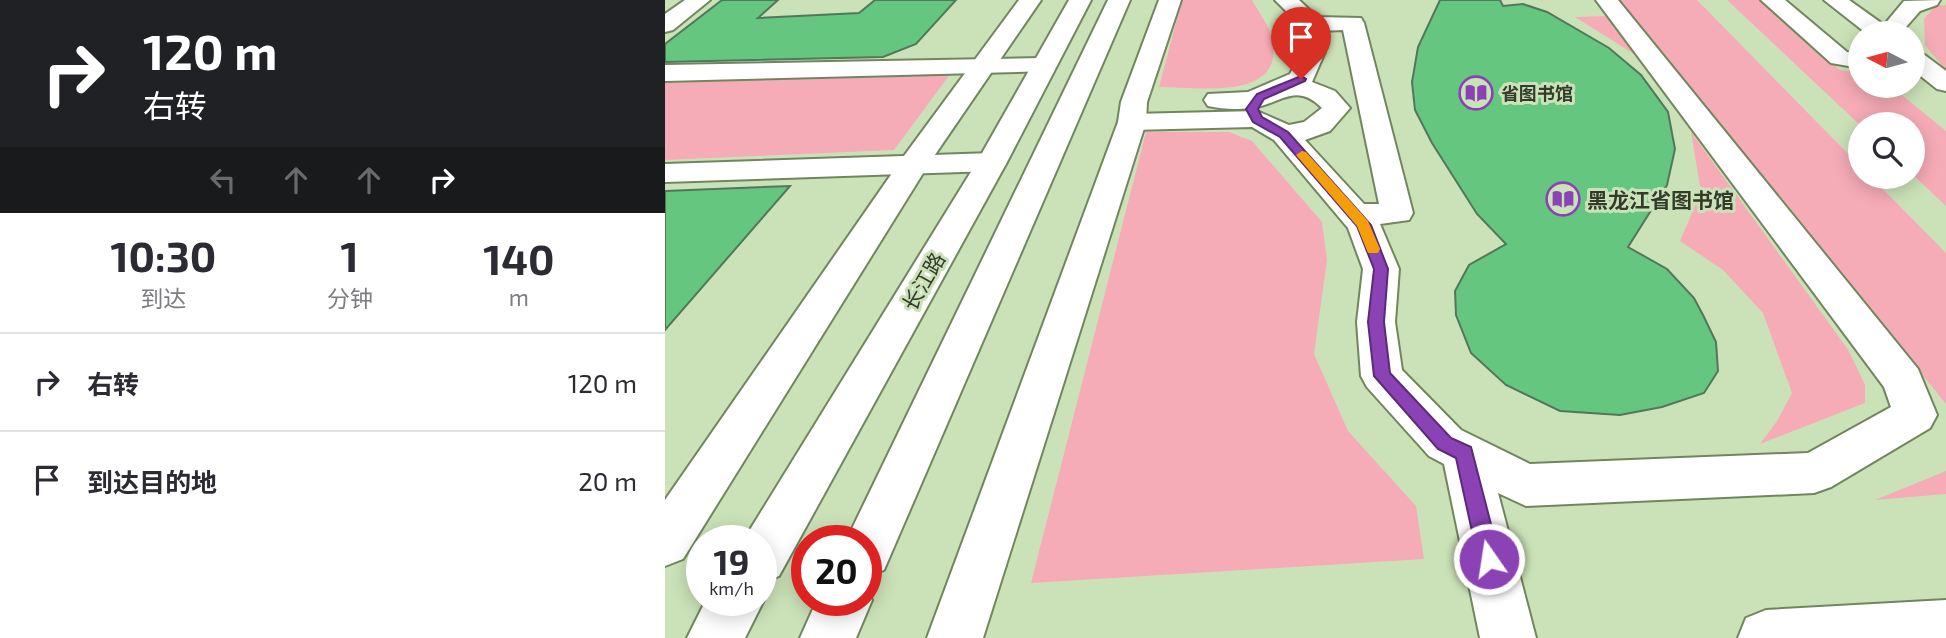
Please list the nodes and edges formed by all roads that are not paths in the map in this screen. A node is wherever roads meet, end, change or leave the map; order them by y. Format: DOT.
graph roads {
  1 [pos="699,0"];
  2 [pos="1030,0"];
  3 [pos="1080,0"];
  4 [pos="1119,0"];
  5 [pos="1170,0"];
  6 [pos="1286,0"];
  7 [pos="1607,0"];
  8 [pos="1772,0"];
  9 [pos="1835,0"];
  10 [pos="1921,1"];
  11 [pos="1864,21"];
  12 [pos="1900,21"];
  13 [pos="1307,24"];
  14 [pos="665,25"];
  15 [pos="1848,59"];
  16 [pos="983,66"];
  17 [pos="1044,66"];
  18 [pos="665,73"];
  19 [pos="1271,109"];
  20 [pos="1133,112"];
  21 [pos="915,162"];
  22 [pos="992,162"];
  23 [pos="665,173"];
  24 [pos="1355,215"];
  25 [pos="1464,453"];
  26 [pos="879,525"];
  27 [pos="777,532"];
  28 [pos="665,542"];
  29 [pos="728,616"];
  30 [pos="838,616"];
  31 [pos="1946,627"];
  32 [pos="715,638"];
  33 [pos="828,638"];
  34 [pos="955,638"];
  35 [pos="1507,638"];
  36 [pos="1766,638"];
  1 -- 14 [label="main road"];
  2 -- 16 [label="main road"];
  3 -- 17 [label="main road, 长江路"];
  4 -- 26 [label="main road"];
  5 -- 20 [label="main road"];
  6 -- 13 [label="main road"];
  7 -- 25 [label="main road"];
  8 -- 15 [label="main road"];
  9 -- 11 [label="main road"];
  10 -- 12 [label="main road"];
  13 -- 19 [label="main road"];
  13 -- 24 [label="main road"];
  16 -- 17 [label="main road"];
  16 -- 18 [label="main road"];
  16 -- 21 [label="main road"];
  17 -- 22 [label="main road, 长江路"];
  19 -- 20 [label="main road"];
  19 -- 24 [label="main road"];
  20 -- 34 [label="main road"];
  21 -- 22 [label="main road"];
  21 -- 23 [label="main road"];
  21 -- 28 [label="main road"];
  22 -- 27 [label="main road, 长江路"];
  24 -- 25 [label="main road"];
  25 -- 35 [label="main road"];
  29 -- 32 [label="main road"];
  30 -- 33 [label="main road"];
  31 -- 36 [label="main road"];
}
